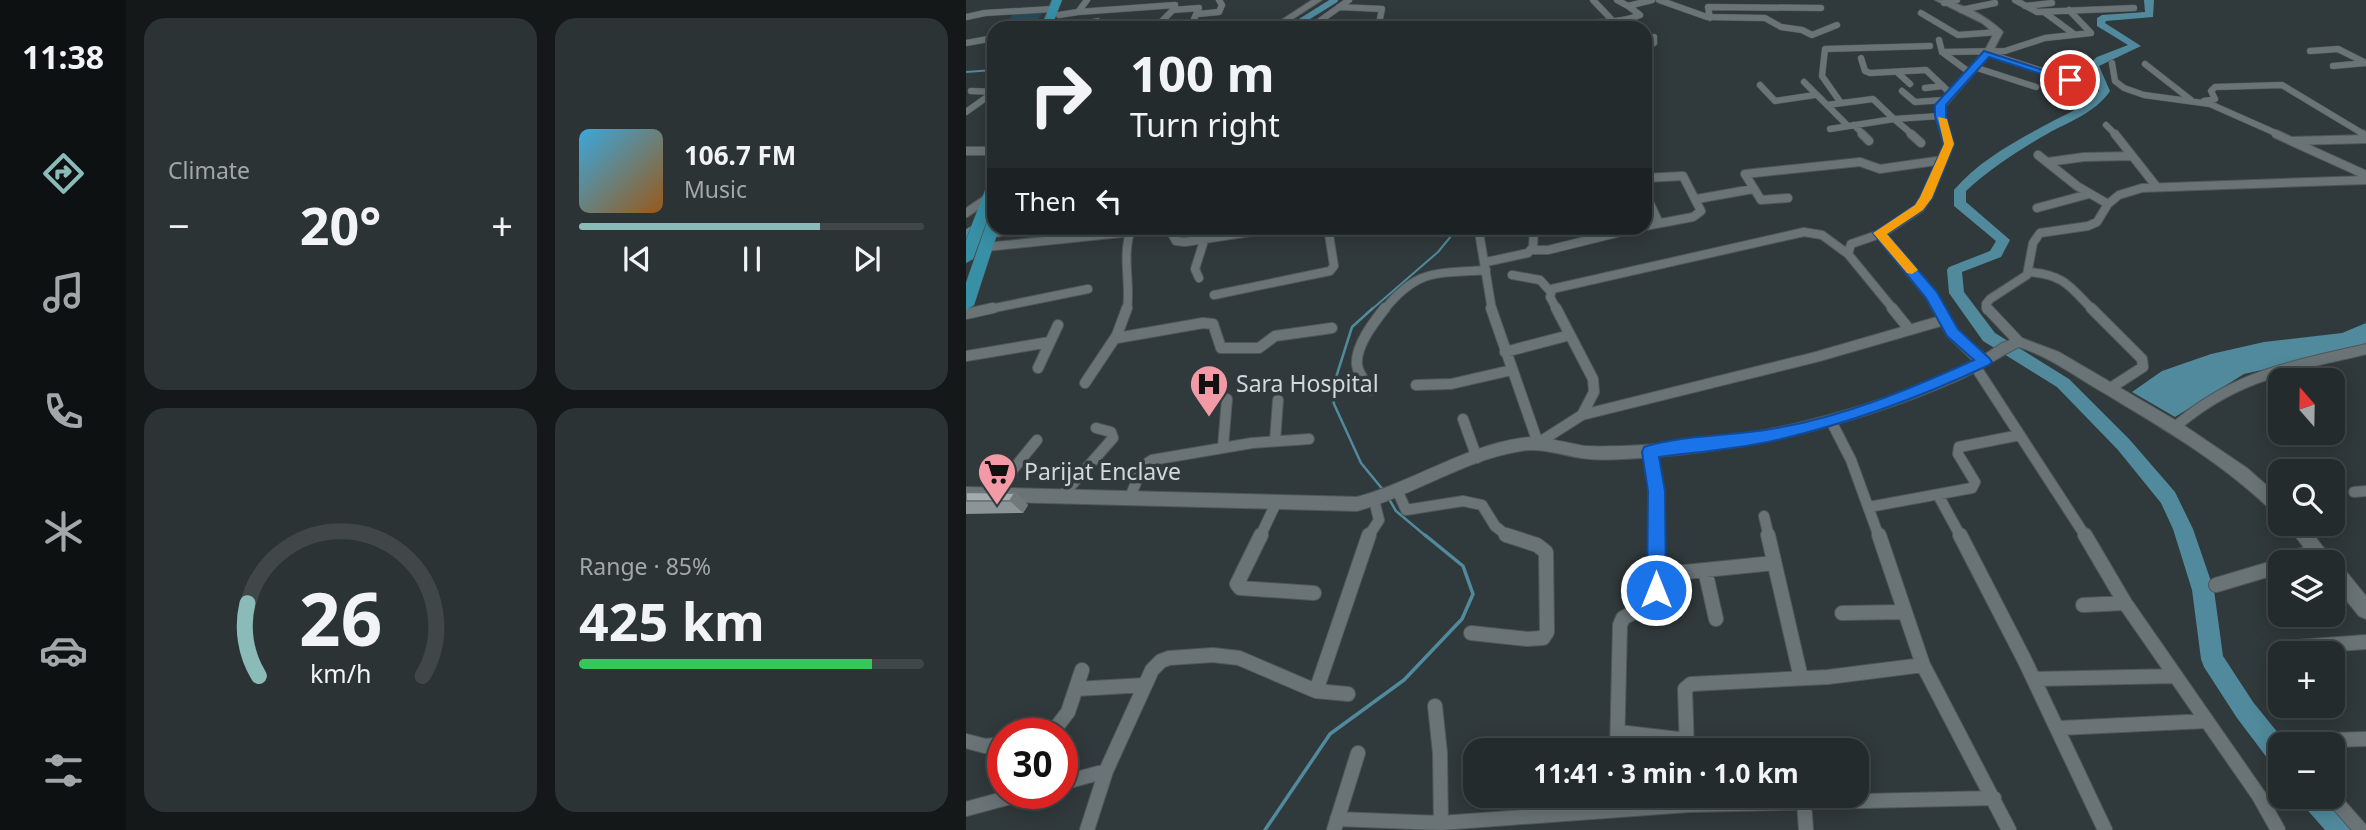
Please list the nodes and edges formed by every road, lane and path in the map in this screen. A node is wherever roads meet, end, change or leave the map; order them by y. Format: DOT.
graph roads {
  1 [pos="1065,0"];
  2 [pos="1087,0"];
  3 [pos="1219,0"];
  4 [pos="1318,0"];
  5 [pos="1349,0"];
  6 [pos="1593,0"];
  7 [pos="1617,0"];
  8 [pos="1652,0"];
  9 [pos="1659,0"];
  10 [pos="1782,0"];
  11 [pos="2015,0"];
  12 [pos="2093,0"];
  13 [pos="1762,1"];
  14 [pos="1941,1"];
  15 [pos="2051,1"];
  16 [pos="1996,3"];
  17 [pos="1959,5"];
  18 [pos="1628,6"];
  19 [pos="2025,6"];
  20 [pos="2067,6"];
  21 [pos="1339,7"];
  22 [pos="1056,8"];
  23 [pos="1821,8"];
  24 [pos="2134,8"];
  25 [pos="1764,9"];
  26 [pos="1791,9"];
  27 [pos="2105,9"];
  28 [pos="1173,10"];
  29 [pos="1078,12"];
  30 [pos="2044,12"];
  31 [pos="1921,13"];
  32 [pos="1198,14"];
  33 [pos="966,17"];
  34 [pos="1798,17"];
  35 [pos="1710,18"];
  36 [pos="1612,20"];
  37 [pos="1162,21"];
  38 [pos="1194,21"];
  39 [pos="1284,21"];
  40 [pos="1320,21"];
  41 [pos="1379,21"];
  42 [pos="1579,21"];
  43 [pos="1837,26"];
  44 [pos="1999,32"];
  45 [pos="2074,34"];
  46 [pos="1654,37"];
  47 [pos="987,38"];
  48 [pos="1939,40"];
  49 [pos="1652,43"];
  50 [pos="967,44"];
  51 [pos="1930,46"];
  52 [pos="2310,51"];
  53 [pos="1942,52"];
  54 [pos="1988,52"];
  55 [pos="1861,58"];
  56 [pos="2366,63"];
  57 [pos="2112,64"];
  58 [pos="2145,64"];
  59 [pos="2333,66"];
  60 [pos="1972,70"];
  61 [pos="1897,72"];
  62 [pos="2070,80"];
  63 [pos="1804,82"];
  64 [pos="1910,84"];
  65 [pos="1760,85"];
  66 [pos="2036,87"];
  67 [pos="1925,88"];
  68 [pos="971,91"];
  69 [pos="1902,91"];
  70 [pos="987,92"];
  71 [pos="1945,93"];
  72 [pos="1815,95"];
  73 [pos="987,97"];
  74 [pos="2191,100"];
  75 [pos="2201,101"];
  76 [pos="1841,103"];
  77 [pos="1827,105"];
  78 [pos="966,112"];
  79 [pos="1940,116"];
  80 [pos="1894,119"];
  81 [pos="1851,125"];
  82 [pos="2106,125"];
  83 [pos="1830,129"];
  84 [pos="2366,138"];
  85 [pos="1869,141"];
  86 [pos="2291,141"];
  87 [pos="1921,143"];
  88 [pos="966,151"];
  89 [pos="987,151"];
  90 [pos="2038,155"];
  91 [pos="2132,156"];
  92 [pos="1943,160"];
  93 [pos="2048,162"];
  94 [pos="2366,177"];
  95 [pos="1652,178"];
  96 [pos="2156,186"];
  97 [pos="1752,189"];
  98 [pos="2089,194"];
  99 [pos="1788,198"];
  100 [pos="1697,199"];
  101 [pos="986,204"];
  102 [pos="2108,204"];
  103 [pos="1652,208"];
  104 [pos="2037,208"];
  105 [pos="966,213"];
  106 [pos="987,218"];
  107 [pos="1659,223"];
  108 [pos="1652,224"];
  109 [pos="1880,233"];
  110 [pos="987,234"];
  111 [pos="987,235"];
  112 [pos="1129,235"];
  113 [pos="1173,235"];
  114 [pos="1206,235"];
  115 [pos="1218,235"];
  116 [pos="1329,235"];
  117 [pos="1480,235"];
  118 [pos="1533,235"];
  119 [pos="1609,235"];
  120 [pos="1205,239"];
  121 [pos="1532,250"];
  122 [pos="1848,254"];
  123 [pos="966,259"];
  124 [pos="1486,266"];
  125 [pos="2030,271"];
  126 [pos="1512,275"];
  127 [pos="1199,278"];
  128 [pos="1088,289"];
  129 [pos="1550,291"];
  130 [pos="1214,295"];
  131 [pos="966,304"];
  132 [pos="1944,320"];
  133 [pos="1058,325"];
  134 [pos="1332,328"];
  135 [pos="1909,329"];
  136 [pos="1570,334"];
  137 [pos="1116,338"];
  138 [pos="1049,342"];
  139 [pos="2016,342"];
  140 [pos="2366,349"];
  141 [pos="1505,352"];
  142 [pos="966,356"];
  143 [pos="1984,362"];
  144 [pos="1038,368"];
  145 [pos="1512,370"];
  146 [pos="1085,383"];
  147 [pos="1416,385"];
  148 [pos="1371,390"];
  149 [pos="2114,391"];
  150 [pos="1227,400"];
  151 [pos="1278,400"];
  152 [pos="1582,415"];
  153 [pos="1463,419"];
  154 [pos="1830,421"];
  155 [pos="2171,425"];
  156 [pos="1096,428"];
  157 [pos="2020,435"];
  158 [pos="1310,439"];
  159 [pos="1037,440"];
  160 [pos="1275,441"];
  161 [pos="1538,443"];
  162 [pos="1223,447"];
  163 [pos="1650,452"];
  164 [pos="1477,458"];
  165 [pos="966,494"];
  166 [pos="993,494"];
  167 [pos="1386,495"];
  168 [pos="1938,495"];
  169 [pos="1062,496"];
  170 [pos="2268,496"];
  171 [pos="1130,497"];
  172 [pos="1276,503"];
  173 [pos="1869,507"];
  174 [pos="1764,516"];
  175 [pos="2305,536"];
  176 [pos="2316,550"];
  177 [pos="1774,563"];
  178 [pos="1705,570"];
  179 [pos="2268,570"];
  180 [pos="1656,575"];
  181 [pos="2216,585"];
  182 [pos="2345,585"];
  183 [pos="1314,593"];
  184 [pos="2125,603"];
  185 [pos="2083,605"];
  186 [pos="2366,610"];
  187 [pos="1904,612"];
  188 [pos="1842,613"];
  189 [pos="1716,619"];
  190 [pos="1471,633"];
  191 [pos="2366,642"];
  192 [pos="2345,643"];
  193 [pos="1923,665"];
  194 [pos="1082,670"];
  195 [pos="2176,676"];
  196 [pos="1801,678"];
  197 [pos="2034,679"];
  198 [pos="1145,685"];
  199 [pos="1076,689"];
  200 [pos="1316,691"];
  201 [pos="1348,694"];
  202 [pos="1435,706"];
  203 [pos="1063,718"];
  204 [pos="2207,721"];
  205 [pos="2060,728"];
  206 [pos="1618,732"];
  207 [pos="1618,738"];
  208 [pos="1650,738"];
  209 [pos="1687,738"];
  210 [pos="2366,739"];
  211 [pos="2345,740"];
  212 [pos="966,741"];
  213 [pos="987,746"];
  214 [pos="1357,753"];
  215 [pos="1106,771"];
  216 [pos="1078,779"];
  217 [pos="1994,798"];
  218 [pos="1869,801"];
  219 [pos="987,803"];
  220 [pos="1576,808"];
  221 [pos="1804,808"];
  222 [pos="966,809"];
  223 [pos="2342,809"];
  224 [pos="1335,825"];
  225 [pos="1441,826"];
  226 [pos="1087,830"];
  227 [pos="1806,830"];
  228 [pos="2009,830"];
  229 [pos="2105,830"];
  230 [pos="2278,830"];
  231 [pos="2361,830"];
  1 -- 22 [label="main road"];
  2 -- 29 [label="street"];
  3 -- 32 [label="street"];
  4 -- 39 [label="street"];
  5 -- 21 [label="street"];
  6 -- 36 [label="street"];
  7 -- 18 [label="street"];
  8 -- 18 [label="street"];
  9 -- 35 [label="street"];
  10 -- 26 [label="street"];
  11 -- 19 [label="street"];
  12 -- 27 [label="street"];
  13 -- 25 [label="street"];
  14 -- 17 [label="street"];
  15 -- 19 [label="street"];
  15 -- 20 [label="street"];
  16 -- 17 [label="street"];
  17 -- 44 [label="street"];
  18 -- 36 [label="street"];
  19 -- 30 [label="street"];
  20 -- 27 [label="street"];
  20 -- 30 [label="street"];
  20 -- 45 [label="street"];
  21 -- 40 [label="street"];
  21 -- 41 [label="street"];
  22 -- 29 [label="street"];
  22 -- 33 [label="street"];
  23 -- 26 [label="street"];
  24 -- 27 [label="street"];
  25 -- 26 [label="street"];
  25 -- 35 [label="street"];
  26 -- 34 [label="street"];
  28 -- 29 [label="street"];
  28 -- 32 [label="street"];
  28 -- 37 [label="street"];
  30 -- 45 [label="street"];
  31 -- 44 [label="street"];
  32 -- 38 [label="street"];
  35 -- 43 [label="street"];
  36 -- 42 [label="street"];
  44 -- 54 [label="street"];
  45 -- 54 [label="street"];
  46 -- 49 [label="street"];
  47 -- 50 [label="street"];
  48 -- 53 [label="street"];
  51 -- 76 [label="street"];
  52 -- 56 [label="street"];
  53 -- 54 [label="street"];
  53 -- 60 [label="street"];
  54 -- 60 [label="street"];
  54 -- 62 [label="street"];
  55 -- 61 [label="street"];
  56 -- 59 [label="street"];
  57 -- 74 [label="street"];
  58 -- 74 [label="street"];
  60 -- 66 [label="street"];
  60 -- 71 [label="street"];
  61 -- 64 [label="street"];
  61 -- 71 [label="street"];
  63 -- 72 [label="street"];
  65 -- 72 [label="street"];
  67 -- 71 [label="street"];
  68 -- 70 [label="street"];
  69 -- 71 [label="street"];
  71 -- 79 [label="street"];
  72 -- 77 [label="street"];
  73 -- 78 [label="street"];
  74 -- 75 [label="street"];
  75 -- 84 [label="street"];
  75 -- 86 [label="street"];
  76 -- 77 [label="street"];
  76 -- 80 [label="street"];
  77 -- 81 [label="street"];
  79 -- 80 [label="street"];
  79 -- 92 [label="street"];
  80 -- 81 [label="street"];
  80 -- 87 [label="street"];
  81 -- 83 [label="street"];
  81 -- 85 [label="street"];
  82 -- 91 [label="street"];
  84 -- 86 [label="street"];
  86 -- 94 [label="street"];
  88 -- 89 [label="street"];
  90 -- 93 [label="street"];
  91 -- 93 [label="street"];
  91 -- 96 [label="street"];
  92 -- 97 [label="street"];
  92 -- 109 [label="street"];
  93 -- 98 [label="street"];
  94 -- 96 [label="street"];
  95 -- 100 [label="street"];
  96 -- 102 [label="street"];
  97 -- 99 [label="street"];
  97 -- 100 [label="street"];
  98 -- 102 [label="street"];
  98 -- 104 [label="street"];
  100 -- 107 [label="street"];
  101 -- 105 [label="street"];
  101 -- 106 [label="main road"];
  102 -- 125 [label="street"];
  103 -- 107 [label="street"];
  107 -- 108 [label="street"];
  109 -- 122 [label="street"];
  109 -- 132 [label="street"];
  110 -- 123 [label="main road"];
  111 -- 131 [label="main road"];
  112 -- 137 [label="street"];
  113 -- 120 [label="street"];
  114 -- 120 [label="street"];
  115 -- 120 [label="street"];
  116 -- 130 [label="street"];
  117 -- 124 [label="street"];
  118 -- 121 [label="street"];
  119 -- 121 [label="street"];
  120 -- 127 [label="street"];
  121 -- 124 [label="street"];
  122 -- 129 [label="street"];
  122 -- 135 [label="street"];
  124 -- 141 [label="street"];
  124 -- 148 [label="street"];
  125 -- 139 [label="street"];
  125 -- 149 [label="street"];
  126 -- 129 [label="street"];
  128 -- 131 [label="street"];
  129 -- 136 [label="street"];
  132 -- 135 [label="street"];
  132 -- 143 [label="street"];
  133 -- 138 [label="street"];
  134 -- 137 [label="street"];
  135 -- 152 [label="street"];
  136 -- 141 [label="street"];
  136 -- 152 [label="street"];
  137 -- 146 [label="street"];
  138 -- 142 [label="street"];
  138 -- 144 [label="street"];
  139 -- 143 [label="street"];
  139 -- 149 [label="street"];
  140 -- 155 [label="street"];
  141 -- 145 [label="street"];
  143 -- 154 [label="street"];
  143 -- 157 [label="street"];
  145 -- 147 [label="street"];
  145 -- 161 [label="street"];
  149 -- 155 [label="street"];
  150 -- 162 [label="street"];
  151 -- 160 [label="street"];
  152 -- 161 [label="street"];
  153 -- 164 [label="street"];
  154 -- 163 [label="street"];
  154 -- 173 [label="street"];
  155 -- 170 [label="street"];
  156 -- 169 [label="street"];
  157 -- 168 [label="street"];
  157 -- 184 [label="street"];
  158 -- 160 [label="street"];
  159 -- 166 [label="street"];
  160 -- 162 [label="street"];
  161 -- 163 [label="street"];
  161 -- 164 [label="street"];
  162 -- 171 [label="street"];
  163 -- 180 [label="street"];
  164 -- 167 [label="street"];
  165 -- 166 [label="street"];
  166 -- 169 [label="street"];
  167 -- 172 [label="street"];
  167 -- 190 [label="street"];
  167 -- 200 [label="street"];
  168 -- 173 [label="street"];
  168 -- 197 [label="street"];
  169 -- 171 [label="street"];
  171 -- 172 [label="street"];
  172 -- 183 [label="street"];
  173 -- 187 [label="street"];
  174 -- 177 [label="street"];
  175 -- 176 [label="street"];
  177 -- 178 [label="street"];
  177 -- 196 [label="street"];
  178 -- 180 [label="street"];
  178 -- 189 [label="street"];
  179 -- 181 [label="street"];
  180 -- 206 [label="street"];
  182 -- 186 [label="street"];
  184 -- 185 [label="street"];
  184 -- 195 [label="street"];
  187 -- 188 [label="street"];
  187 -- 193 [label="street"];
  191 -- 192 [label="street"];
  193 -- 196 [label="street"];
  193 -- 217 [label="street"];
  194 -- 199 [label="street"];
  195 -- 197 [label="street"];
  195 -- 204 [label="street"];
  196 -- 209 [label="street"];
  197 -- 205 [label="street"];
  198 -- 199 [label="street"];
  198 -- 200 [label="street"];
  198 -- 215 [label="street"];
  199 -- 203 [label="street"];
  200 -- 201 [label="street"];
  202 -- 225 [label="street"];
  204 -- 205 [label="street"];
  204 -- 230 [label="street"];
  205 -- 229 [label="street"];
  206 -- 207 [label="street"];
  206 -- 208 [label="street"];
  210 -- 211 [label="street"];
  212 -- 213 [label="street"];
  214 -- 224 [label="street"];
  215 -- 216 [label="street"];
  215 -- 226 [label="street"];
  217 -- 218 [label="street"];
  217 -- 228 [label="street"];
  219 -- 222 [label="street"];
  220 -- 225 [label="street"];
  221 -- 227 [label="street"];
  223 -- 231 [label="street"];
  224 -- 225 [label="street"];
}
